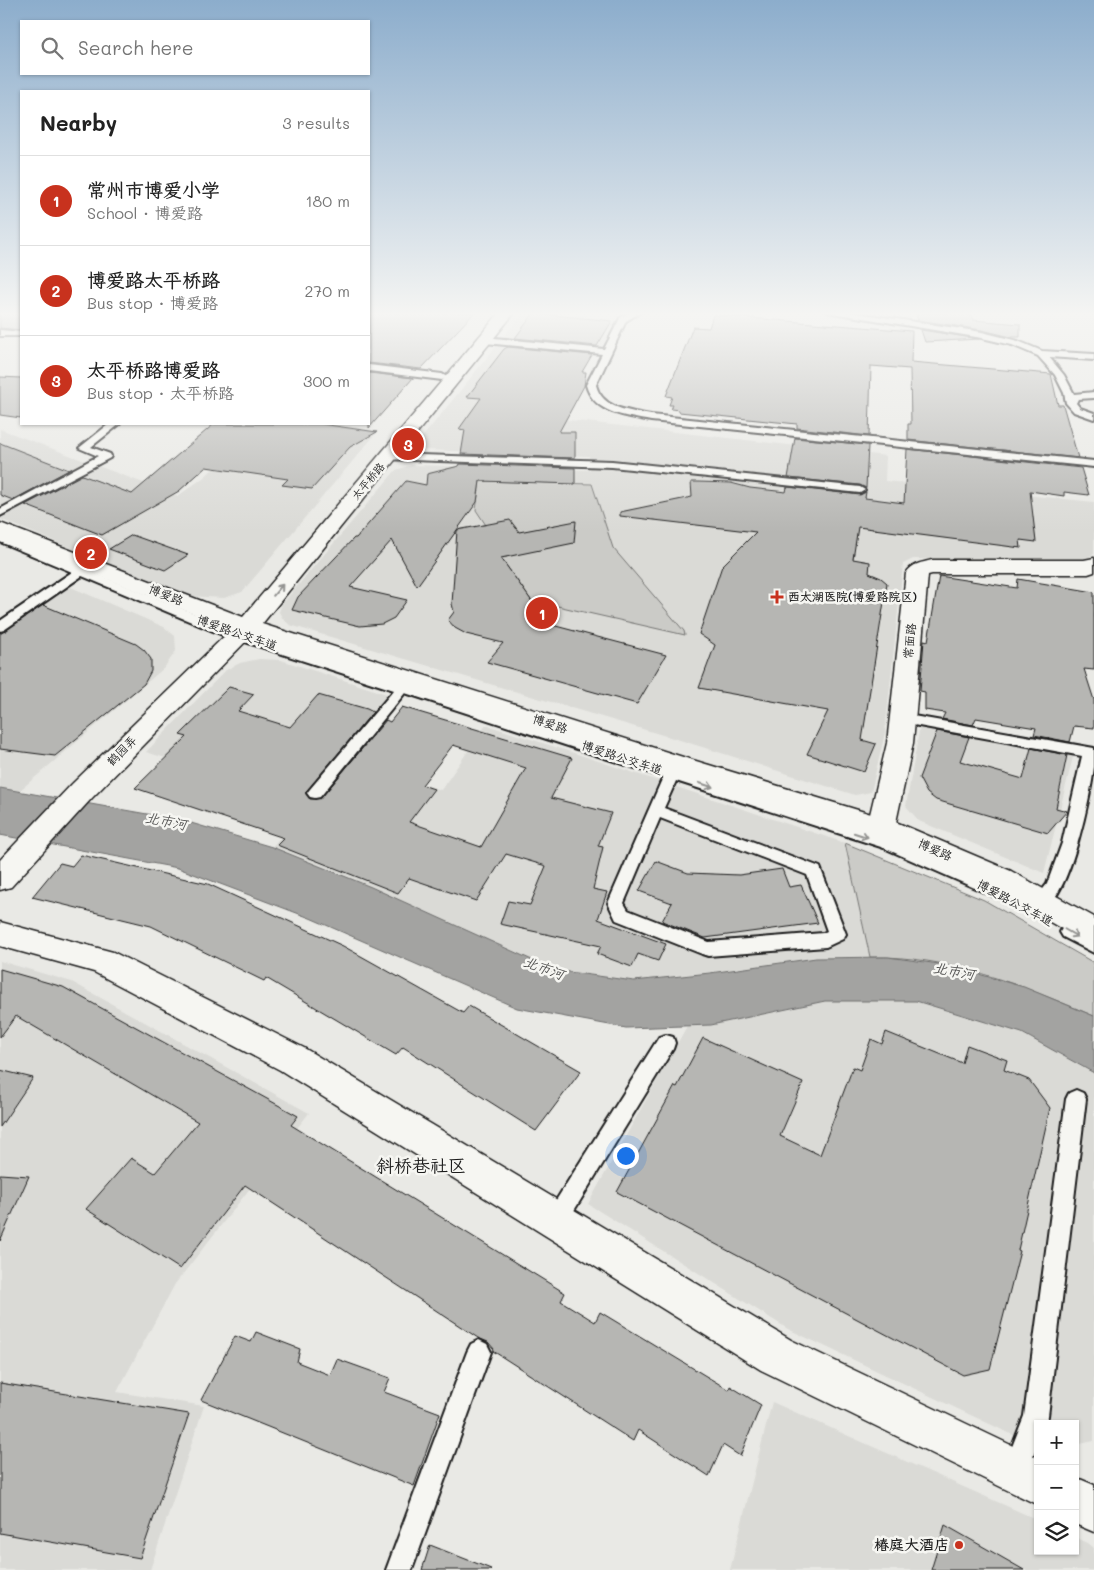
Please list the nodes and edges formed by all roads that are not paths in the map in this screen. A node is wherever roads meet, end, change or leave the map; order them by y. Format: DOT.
graph roads {
  1 [pos="435,385"];
  2 [pos="447,385"];
  3 [pos="591,385"];
  4 [pos="1067,385"];
  5 [pos="1094,395"];
  6 [pos="1072,400"];
  7 [pos="1094,418"];
  8 [pos="114,425"];
  9 [pos="388,457"];
  10 [pos="1094,464"];
  11 [pos="860,490"];
  12 [pos="0,528"];
  13 [pos="1094,564"];
  14 [pos="86,568"];
  15 [pos="0,627"];
  16 [pos="236,629"];
  17 [pos="406,683"];
  18 [pos="902,719"];
  19 [pos="1092,753"];
  20 [pos="674,769"];
  21 [pos="315,793"];
  22 [pos="656,811"];
  23 [pos="882,827"];
  24 [pos="13,847"];
  25 [pos="0,879"];
  26 [pos="1041,902"];
  27 [pos="1094,932"];
  28 [pos="0,934"];
  29 [pos="1094,946"];
  30 [pos="666,1043"];
  31 [pos="1076,1098"];
  32 [pos="556,1220"];
  33 [pos="479,1352"];
  34 [pos="1026,1477"];
  35 [pos="1079,1502"];
  36 [pos="1094,1509"];
  37 [pos="399,1570"];
  1 -- 16 [label="main road"];
  2 -- 9 [label="main road, 太平桥路"];
  3 -- 10 [label="lane"];
  4 -- 6 [label="lane"];
  5 -- 6 [label="lane"];
  6 -- 7 [label="lane"];
  8 -- 12 [label="lane"];
  9 -- 11 [label="lane"];
  16 -- 9 [label="main road, 太平桥路, one-way"];
  12 -- 14 [label="main road, 博爱路"];
  13 -- 18 [label="main road, 常面路"];
  14 -- 15 [label="lane"];
  14 -- 16 [label="main road, 博爱路"];
  16 -- 17 [label="main road, 博爱路"];
  16 -- 24 [label="main road, 鹤园弄"];
  17 -- 20 [label="main road, 博爱路"];
  17 -- 21 [label="lane"];
  18 -- 19 [label="lane"];
  18 -- 23 [label="main road, 常面路"];
  19 -- 26 [label="lane"];
  20 -- 22 [label="lane"];
  20 -- 23 [label="main road, 博爱路"];
  20 -- 29 [label="lane, 博爱路公交车道, one-way"];
  22 -- 22 [label="lane"];
  23 -- 26 [label="main road, 博爱路"];
  24 -- 25 [label="main road, 鹤园弄"];
  26 -- 27 [label="main road, 博爱路"];
  28 -- 32 [label="main road"];
  30 -- 32 [label="lane"];
  31 -- 34 [label="lane"];
  32 -- 34 [label="main road"];
  33 -- 37 [label="lane"];
  35 -- 36 [label="main road"];
}
